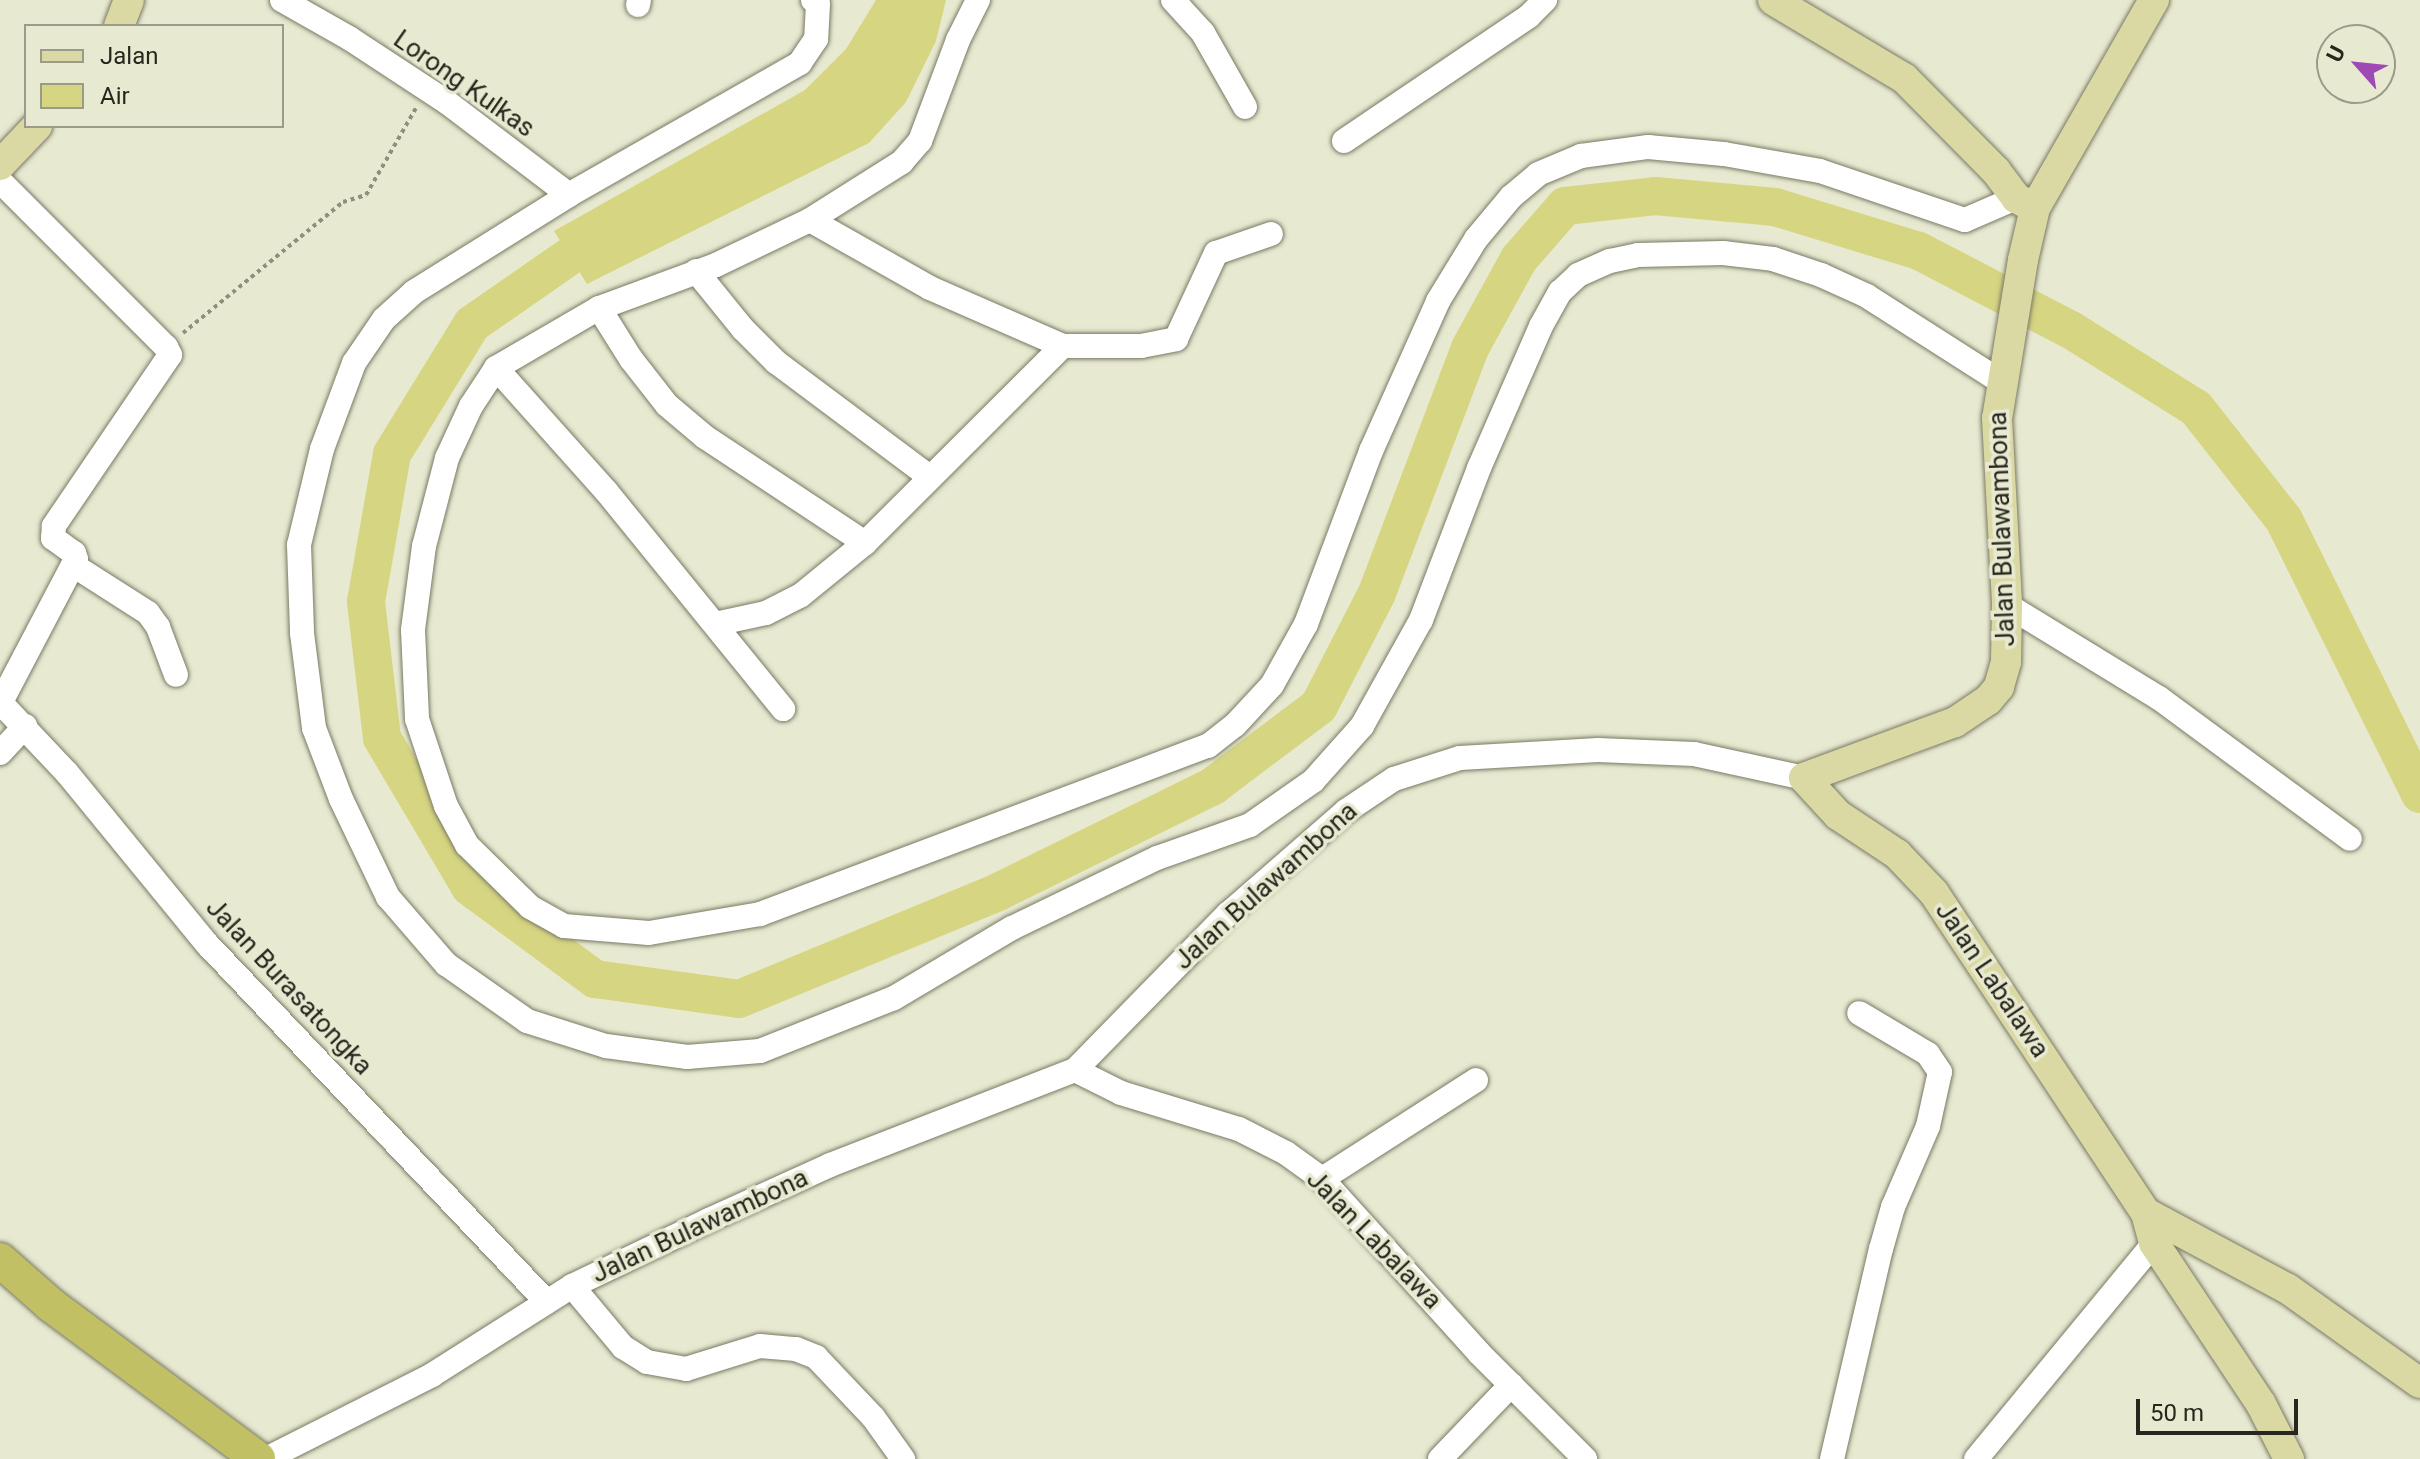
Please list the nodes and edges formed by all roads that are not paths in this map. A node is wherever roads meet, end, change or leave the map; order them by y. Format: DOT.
graph roads {
  1 [pos="129,0"];
  2 [pos="282,0"];
  3 [pos="813,0"];
  4 [pos="978,0"];
  5 [pos="1173,0"];
  6 [pos="1545,0"];
  7 [pos="1773,0"];
  8 [pos="2154,0"];
  9 [pos="120,24"];
  10 [pos="1245,107"];
  11 [pos="35,128"];
  12 [pos="1344,141"];
  13 [pos="0,165"];
  14 [pos="0,181"];
  15 [pos="569,195"];
  16 [pos="2026,203"];
  17 [pos="810,220"];
  18 [pos="1271,234"];
  19 [pos="696,271"];
  20 [pos="599,308"];
  21 [pos="1063,346"];
  22 [pos="496,368"];
  23 [pos="2000,381"];
  24 [pos="930,477"];
  25 [pos="865,543"];
  26 [pos="73,565"];
  27 [pos="2007,605"];
  28 [pos="715,624"];
  29 [pos="176,675"];
  30 [pos="0,702"];
  31 [pos="783,709"];
  32 [pos="25,726"];
  33 [pos="0,753"];
  34 [pos="1804,778"];
  35 [pos="2350,839"];
  36 [pos="1859,1013"];
  37 [pos="1075,1070"];
  38 [pos="1476,1080"];
  39 [pos="1322,1179"];
  40 [pos="2156,1227"];
  41 [pos="0,1260"];
  42 [pos="572,1286"];
  43 [pos="547,1302"];
  44 [pos="2420,1383"];
  45 [pos="1511,1385"];
  46 [pos="898,1457"];
  47 [pos="258,1459"];
  48 [pos="266,1459"];
  49 [pos="1440,1459"];
  50 [pos="1585,1459"];
  51 [pos="1832,1459"];
  52 [pos="1976,1459"];
  53 [pos="2289,1459"];
  1 -- 9 [label="main road"];
  2 -- 15 [label="street, Lorong Kulkas"];
  3 -- 15 [label="street"];
  4 -- 17 [label="street"];
  5 -- 10 [label="street"];
  6 -- 12 [label="street"];
  7 -- 16 [label="main road"];
  8 -- 16 [label="main road, Jalan Bulawambona"];
  11 -- 13 [label="main road"];
  14 -- 26 [label="street"];
  15 -- 23 [label="street"];
  16 -- 22 [label="street"];
  16 -- 23 [label="main road, Jalan Bulawambona"];
  17 -- 19 [label="street"];
  17 -- 21 [label="street"];
  18 -- 21 [label="street"];
  19 -- 20 [label="street"];
  19 -- 24 [label="street"];
  20 -- 22 [label="street"];
  20 -- 25 [label="street"];
  21 -- 24 [label="street"];
  22 -- 28 [label="street"];
  23 -- 27 [label="main road, Jalan Bulawambona"];
  24 -- 25 [label="street"];
  25 -- 28 [label="street"];
  26 -- 29 [label="street"];
  26 -- 30 [label="street"];
  27 -- 34 [label="main road, Jalan Bulawambona"];
  27 -- 35 [label="street"];
  28 -- 31 [label="street"];
  30 -- 32 [label="street, Jalan Burasatongka"];
  32 -- 33 [label="street"];
  32 -- 43 [label="street, Jalan Burasatongka"];
  34 -- 37 [label="street, Jalan Bulawambona"];
  34 -- 40 [label="main road, Jalan Labalawa"];
  36 -- 51 [label="street"];
  37 -- 39 [label="street, Jalan Labalawa"];
  37 -- 42 [label="street, Jalan Bulawambona"];
  38 -- 39 [label="street"];
  39 -- 45 [label="street, Jalan Labalawa"];
  40 -- 44 [label="main road"];
  40 -- 52 [label="street"];
  40 -- 53 [label="main road, Jalan Labalawa"];
  41 -- 47 [label="highway"];
  42 -- 43 [label="street, Jalan Bulawambona"];
  42 -- 46 [label="street"];
  43 -- 48 [label="street, Jalan Bulawambona"];
  45 -- 49 [label="street"];
  45 -- 50 [label="street, Jalan Labalawa"];
}
